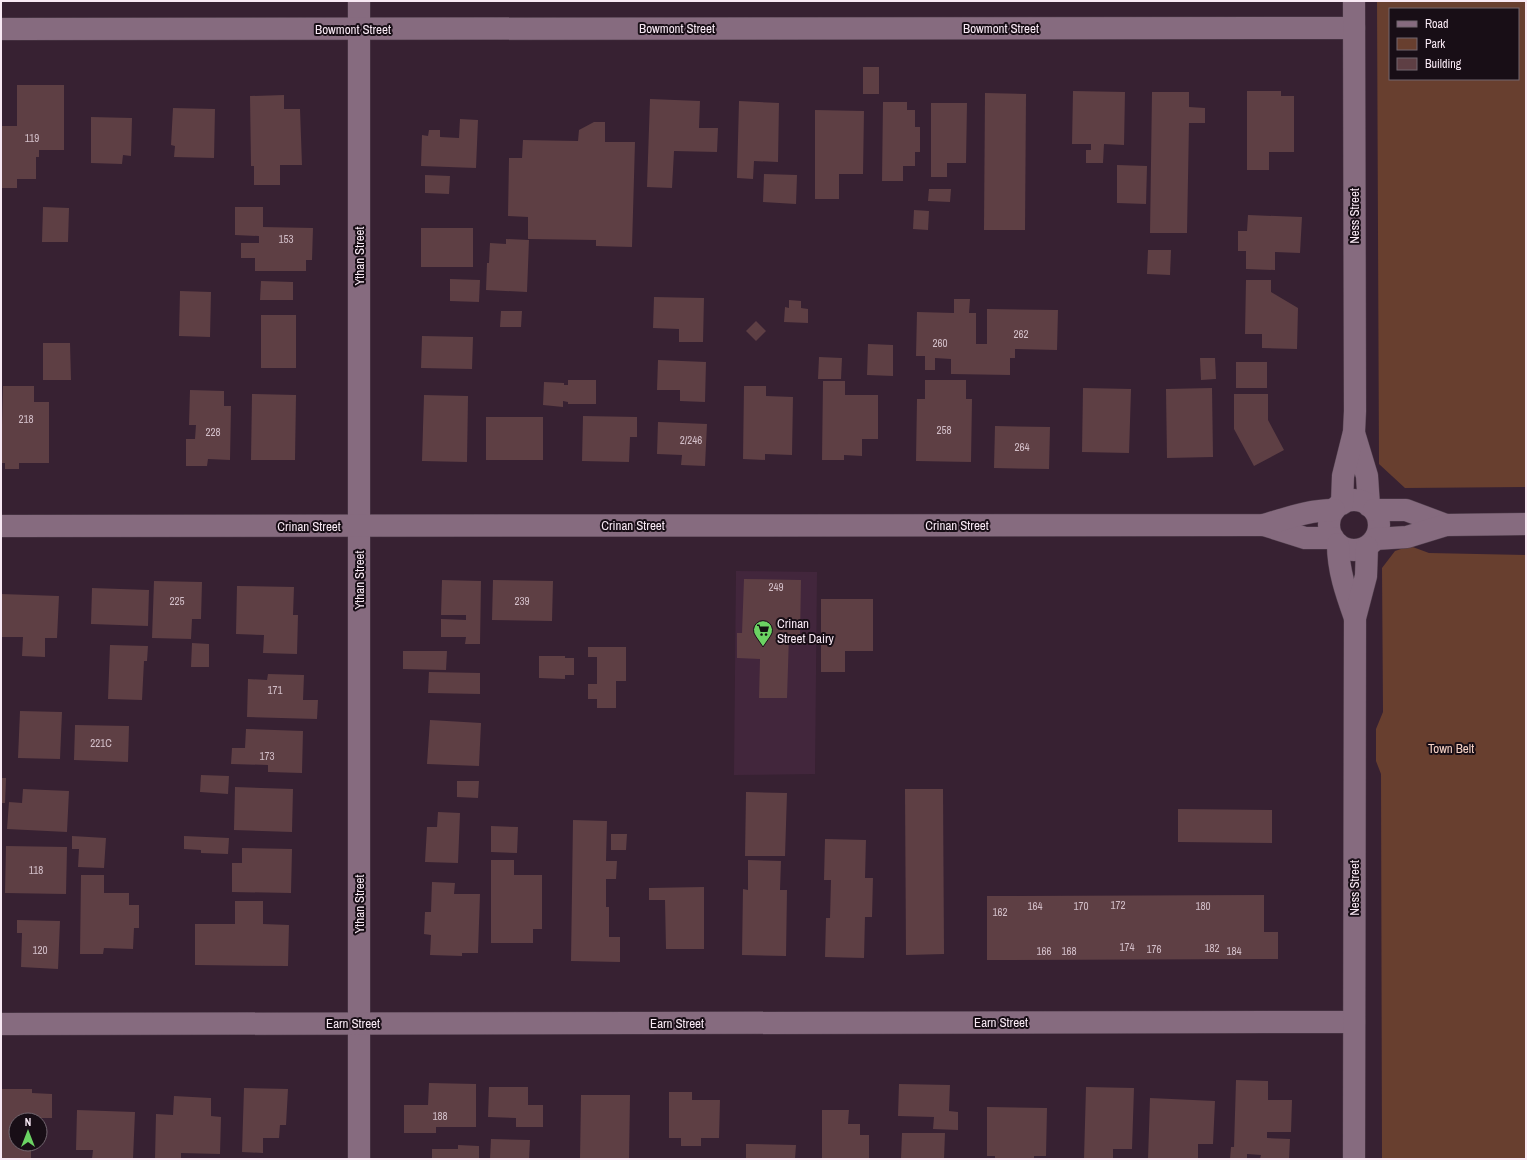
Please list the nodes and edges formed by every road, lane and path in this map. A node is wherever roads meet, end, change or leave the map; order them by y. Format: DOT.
graph roads {
  1 [pos="359,1"];
  2 [pos="1354,1"];
  3 [pos="1354,28"];
  4 [pos="1,29"];
  5 [pos="359,29"];
  6 [pos="1354,432"];
  7 [pos="1338,507"];
  8 [pos="1372,508"];
  9 [pos="1526,524"];
  10 [pos="1264,525"];
  11 [pos="1446,525"];
  12 [pos="1,526"];
  13 [pos="360,526"];
  14 [pos="1335,541"];
  15 [pos="1371,543"];
  16 [pos="1355,618"];
  17 [pos="1354,1022"];
  18 [pos="359,1023"];
  19 [pos="1,1024"];
  20 [pos="359,1159"];
  21 [pos="1354,1159"];
  1 -- 5 [label="street, Ythan Street"];
  2 -- 3 [label="street, Ness Street"];
  3 -- 5 [label="street, Bowmont Street"];
  3 -- 6 [label="street, Ness Street"];
  4 -- 5 [label="street, Bowmont Street"];
  5 -- 13 [label="street, Ythan Street"];
  6 -- 7 [label="street, Ness Street"];
  6 -- 8 [label="street, Ness Street"];
  7 -- 8 [label="street"];
  7 -- 10 [label="street, Crinan Street"];
  7 -- 14 [label="street"];
  8 -- 11 [label="street"];
  8 -- 15 [label="street"];
  9 -- 11 [label="street"];
  10 -- 13 [label="street, Crinan Street"];
  10 -- 14 [label="street, Crinan Street"];
  11 -- 15 [label="street"];
  12 -- 13 [label="street, Crinan Street"];
  13 -- 18 [label="street, Ythan Street"];
  14 -- 15 [label="street"];
  14 -- 16 [label="street, Ness Street"];
  15 -- 16 [label="street, Ness Street"];
  16 -- 17 [label="street, Ness Street"];
  17 -- 18 [label="street, Earn Street"];
  17 -- 21 [label="street, Ness Street"];
  18 -- 19 [label="street, Earn Street"];
  18 -- 20 [label="street, Ythan Street"];
}
